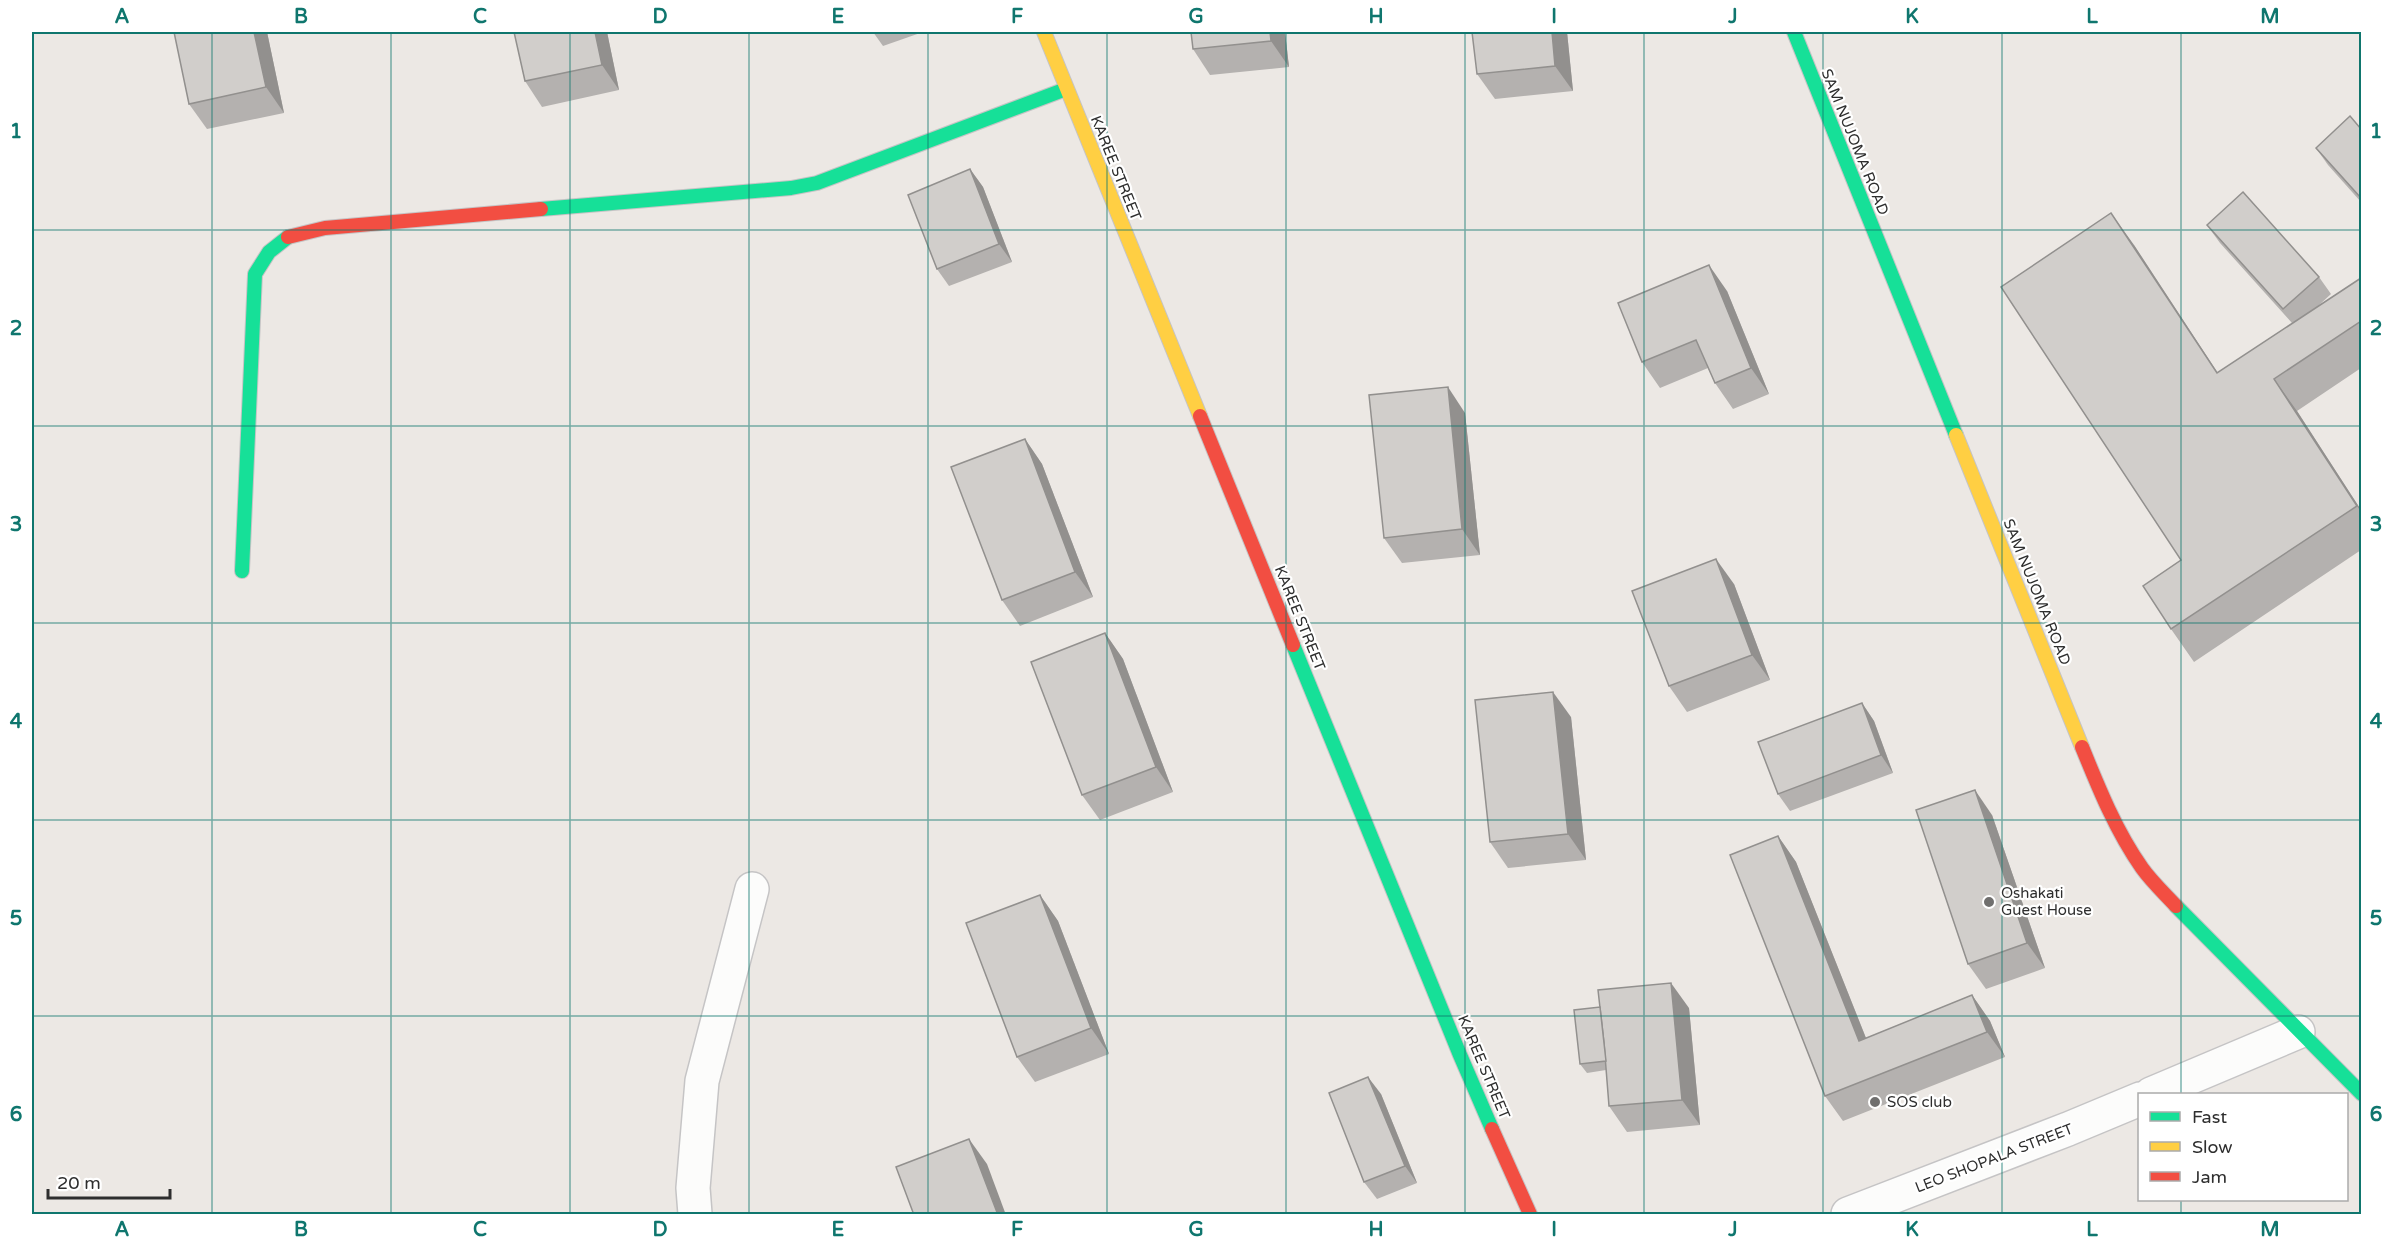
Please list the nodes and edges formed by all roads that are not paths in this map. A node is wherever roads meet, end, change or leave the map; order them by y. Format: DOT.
graph roads {
  1 [pos="1044,32"];
  2 [pos="1794,32"];
  3 [pos="1066,89"];
  4 [pos="242,571"];
  5 [pos="752,889"];
  6 [pos="2298,1032"];
  7 [pos="2156,1093"];
  8 [pos="2361,1094"];
  9 [pos="2138,1099"];
  10 [pos="695,1215"];
  11 [pos="1530,1215"];
  12 [pos="1848,1215"];
  1 -- 3 [label="street, KAREE STREET"];
  2 -- 6 [label="street, SAM NUJOMA ROAD"];
  3 -- 4 [label="street"];
  3 -- 11 [label="street, KAREE STREET"];
  5 -- 10 [label="street"];
  6 -- 7 [label="street"];
  6 -- 8 [label="street, SAM NUJOMA ROAD"];
  9 -- 12 [label="street, LEO SHOPALA STREET"];
}
